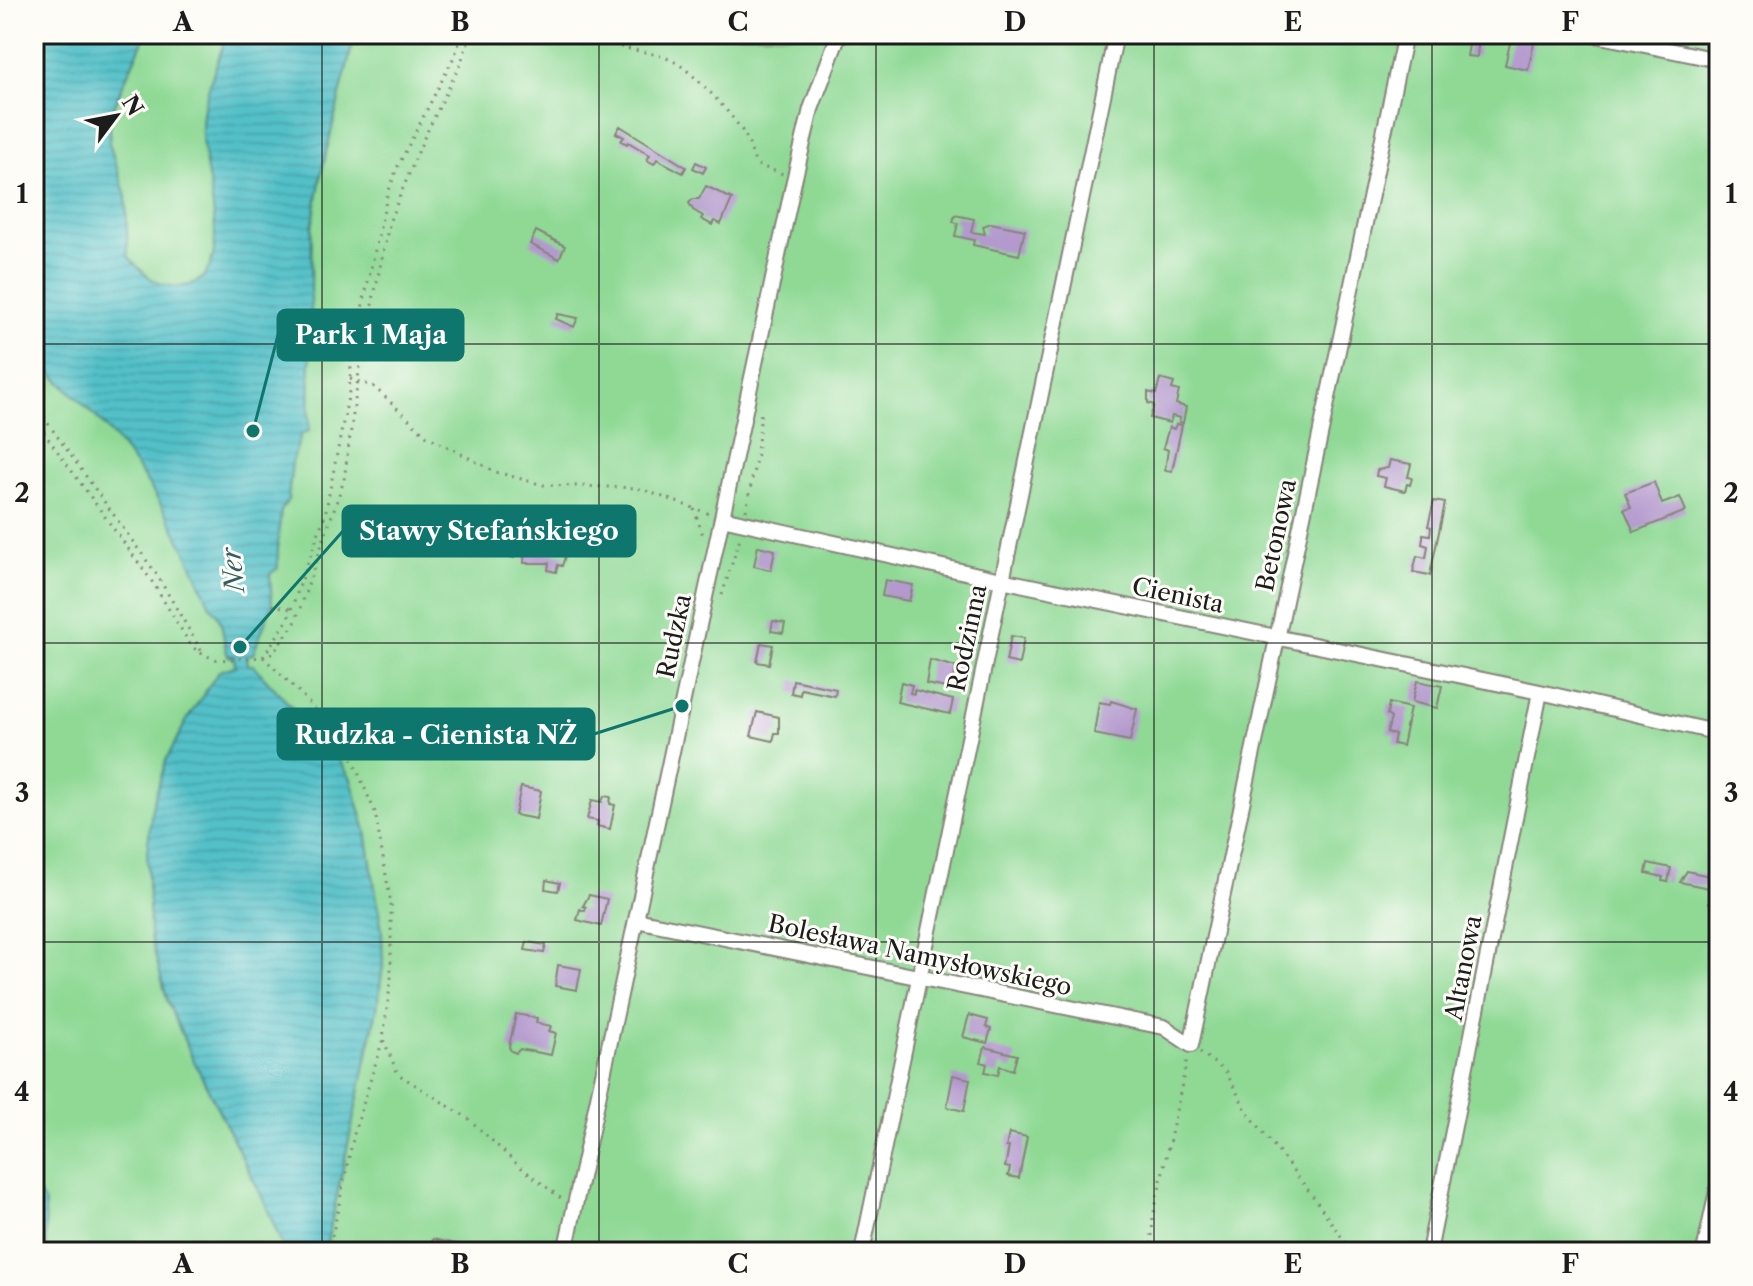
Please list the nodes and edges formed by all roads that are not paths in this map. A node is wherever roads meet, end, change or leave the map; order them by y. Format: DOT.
graph roads {
  1 [pos="839,34"];
  2 [pos="1116,34"];
  3 [pos="1405,34"];
  4 [pos="1591,34"];
  5 [pos="1712,34"];
  6 [pos="1719,61"];
  7 [pos="722,518"];
  8 [pos="1001,580"];
  9 [pos="1276,639"];
  10 [pos="1540,692"];
  11 [pos="1719,733"];
  12 [pos="636,920"];
  13 [pos="920,976"];
  14 [pos="1191,1045"];
  15 [pos="1719,1182"];
  16 [pos="565,1252"];
  17 [pos="862,1252"];
  18 [pos="1429,1252"];
  19 [pos="1704,1252"];
  1 -- 7 [label="street, Rudzka"];
  2 -- 8 [label="street, Rodzinna"];
  3 -- 9 [label="street, Betonowa"];
  4 -- 6 [label="street"];
  5 -- 6 [label="street"];
  7 -- 8 [label="street, Cienista"];
  7 -- 12 [label="street, Rudzka"];
  8 -- 9 [label="street, Cienista"];
  8 -- 13 [label="street, Rodzinna"];
  9 -- 10 [label="street, Cienista"];
  9 -- 14 [label="street, Betonowa"];
  10 -- 11 [label="street, Cienista"];
  10 -- 18 [label="street, Altanowa"];
  12 -- 13 [label="street, Bolesława Namysłowskiego"];
  12 -- 16 [label="street, Rudzka"];
  13 -- 14 [label="street, Bolesława Namysłowskiego"];
  13 -- 17 [label="street, Rodzinna"];
  15 -- 19 [label="street"];
}
